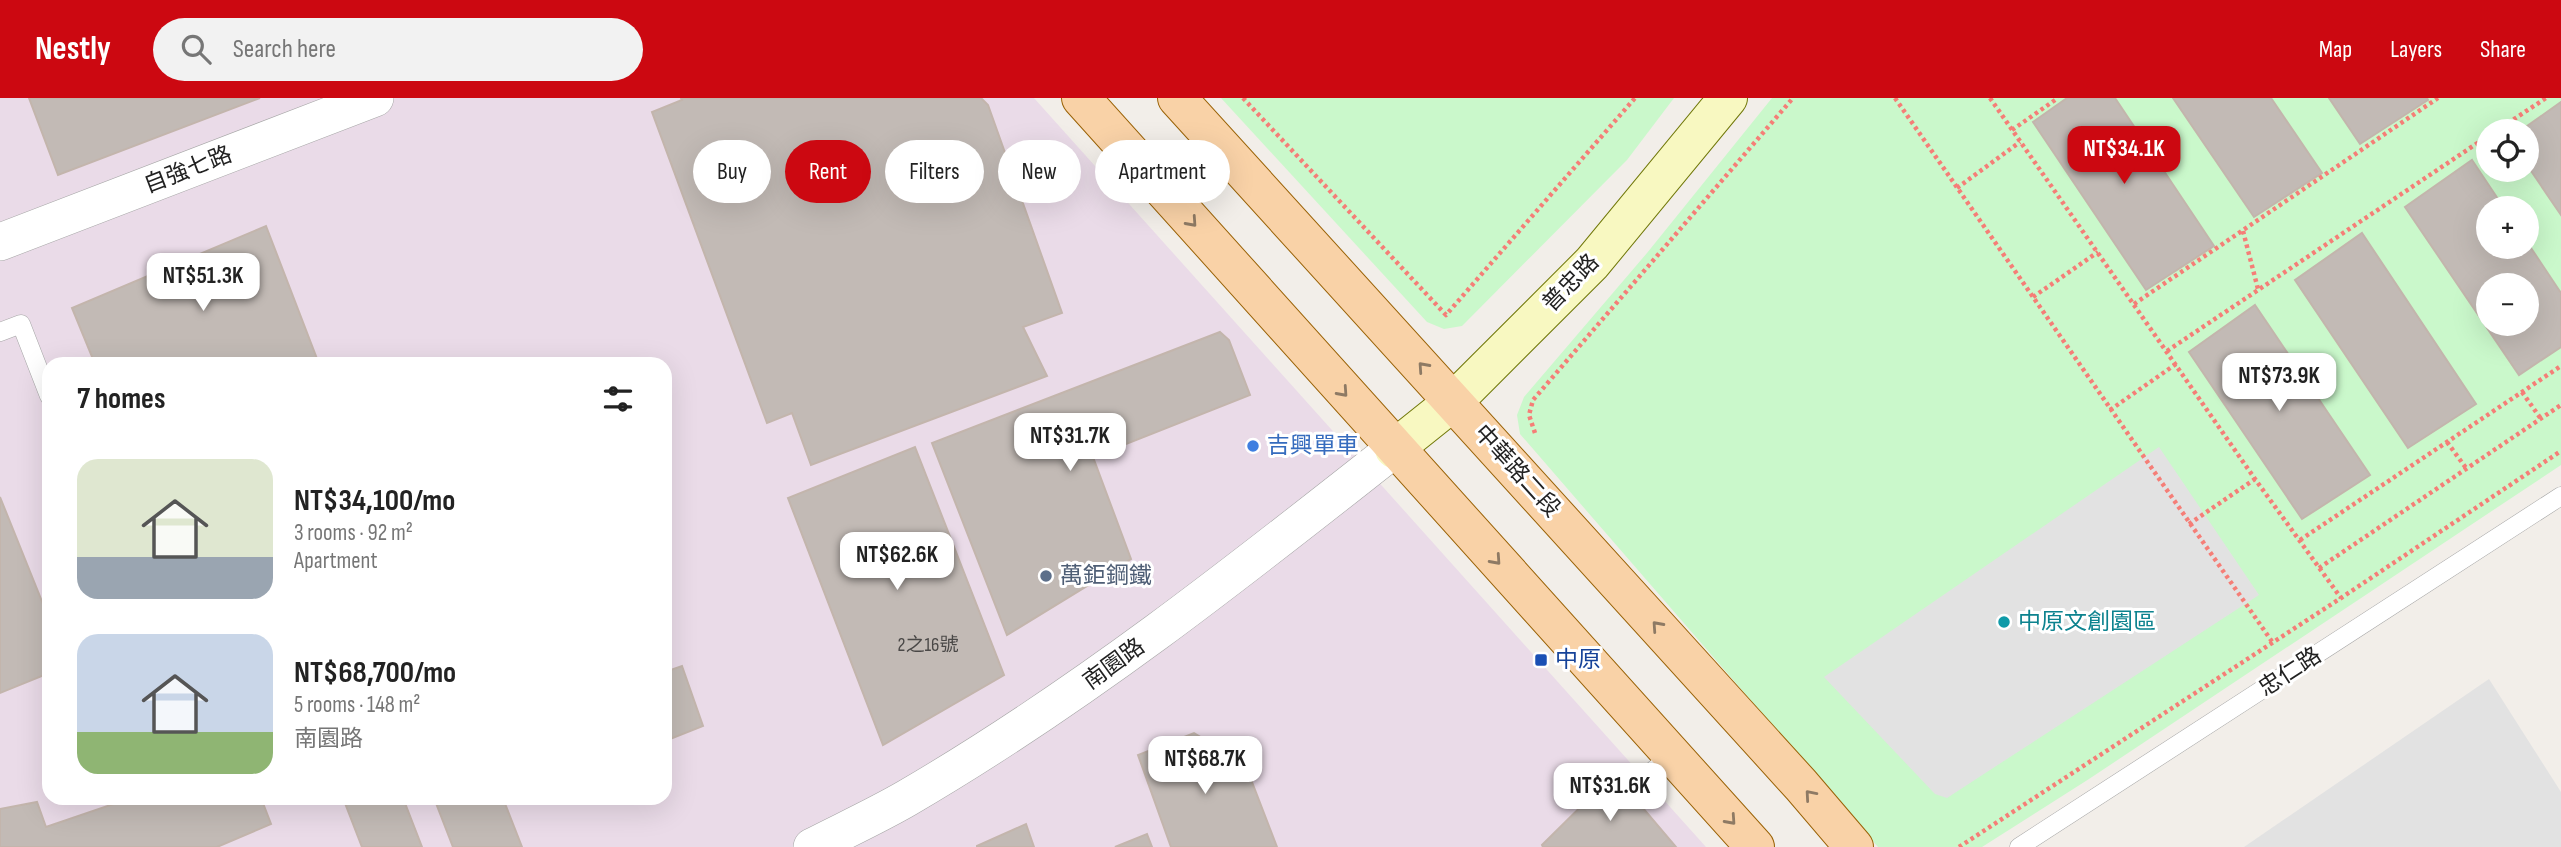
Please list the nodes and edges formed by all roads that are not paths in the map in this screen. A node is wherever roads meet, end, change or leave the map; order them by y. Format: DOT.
graph roads {
  1 [pos="375,98"];
  2 [pos="1081,98"];
  3 [pos="1177,98"];
  4 [pos="1728,98"];
  5 [pos="0,242"];
  6 [pos="0,332"];
  7 [pos="42,378"];
  8 [pos="1454,401"];
  9 [pos="1394,449"];
  10 [pos="2561,496"];
  11 [pos="1672,754"];
  12 [pos="1626,788"];
  13 [pos="812,847"];
  14 [pos="1755,847"];
  15 [pos="1854,847"];
  16 [pos="2019,847"];
  1 -- 5 [label="street, 自強七路"];
  2 -- 9 [label="main road, one-way"];
  8 -- 3 [label="main road, 中華路二段, one-way"];
  4 -- 8 [label="street, 普忠路"];
  6 -- 7 [label="lane"];
  8 -- 9 [label="street, 普忠路"];
  15 -- 8 [label="main road, 中華路二段, one-way"];
  9 -- 11 [label="main road, one-way"];
  9 -- 13 [label="street, 南園路"];
  10 -- 16 [label="lane, 忠仁路"];
  11 -- 12 [label="lane"];
  11 -- 14 [label="main road, one-way"];
}
